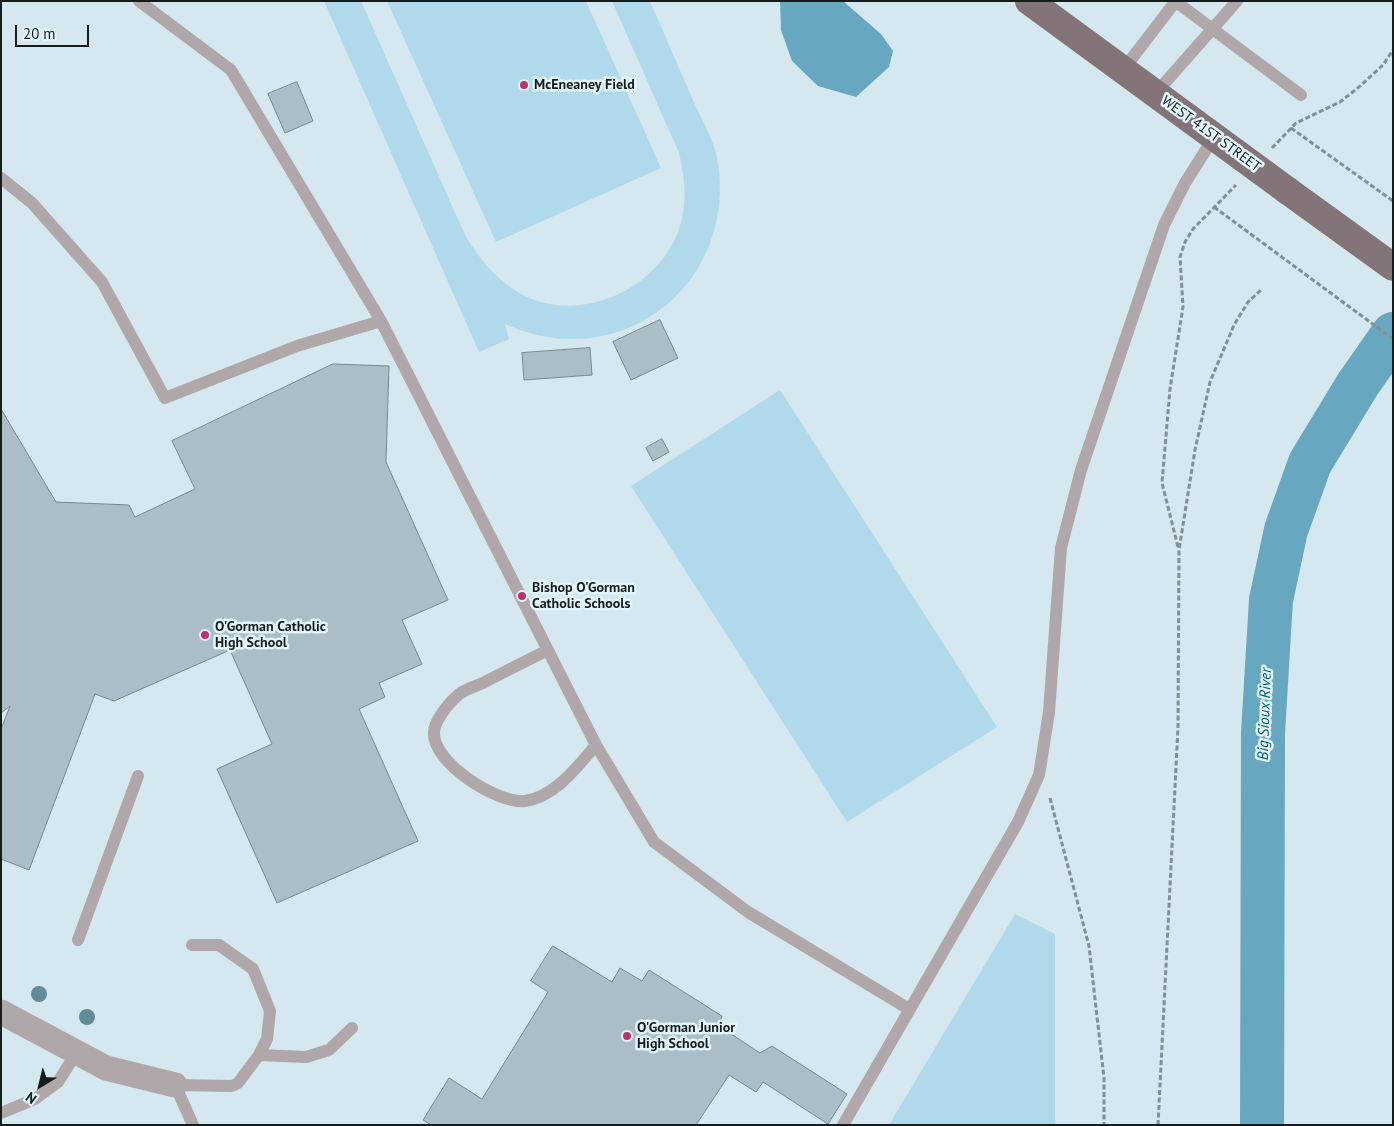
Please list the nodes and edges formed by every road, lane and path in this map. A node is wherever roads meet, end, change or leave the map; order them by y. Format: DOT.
graph roads {
  1 [pos="139,1"];
  2 [pos="1029,1"];
  3 [pos="1237,1"];
  4 [pos="1174,2"];
  5 [pos="1211,28"];
  6 [pos="1393,50"];
  7 [pos="1123,70"];
  8 [pos="1155,94"];
  9 [pos="1301,94"];
  10 [pos="1291,128"];
  11 [pos="1214,137"];
  12 [pos="1255,166"];
  13 [pos="1,178"];
  14 [pos="1393,201"];
  15 [pos="1214,207"];
  16 [pos="1393,267"];
  17 [pos="1261,290"];
  18 [pos="381,320"];
  19 [pos="1393,339"];
  20 [pos="1179,550"];
  21 [pos="548,650"];
  22 [pos="596,745"];
  23 [pos="1041,763"];
  24 [pos="138,776"];
  25 [pos="78,940"];
  26 [pos="192,944"];
  27 [pos="909,1009"];
  28 [pos="1,1012"];
  29 [pos="352,1028"];
  30 [pos="77,1052"];
  31 [pos="259,1054"];
  32 [pos="175,1086"];
  33 [pos="1,1112"];
  34 [pos="193,1125"];
  35 [pos="843,1125"];
  36 [pos="1104,1125"];
  37 [pos="1158,1125"];
  1 -- 18 [label="lane"];
  2 -- 7 [label="main road, WEST 41ST STREET"];
  3 -- 5 [label="lane"];
  4 -- 5 [label="lane"];
  4 -- 7 [label="lane"];
  5 -- 8 [label="lane"];
  5 -- 9 [label="lane"];
  6 -- 10 [label="path"];
  7 -- 8 [label="main road, WEST 41ST STREET"];
  8 -- 11 [label="main road, WEST 41ST STREET"];
  10 -- 12 [label="path"];
  10 -- 14 [label="path"];
  11 -- 12 [label="main road, WEST 41ST STREET"];
  11 -- 23 [label="lane"];
  12 -- 15 [label="path"];
  12 -- 16 [label="main road, WEST 41ST STREET, bridge"];
  13 -- 18 [label="lane"];
  15 -- 19 [label="path"];
  15 -- 20 [label="path"];
  17 -- 20 [label="path"];
  18 -- 21 [label="lane"];
  20 -- 37 [label="path"];
  21 -- 22 [label="lane"];
  21 -- 22 [label="lane"];
  22 -- 27 [label="lane"];
  23 -- 27 [label="lane"];
  23 -- 36 [label="path"];
  24 -- 25 [label="lane"];
  26 -- 31 [label="lane"];
  27 -- 35 [label="lane"];
  28 -- 30 [label="street"];
  29 -- 31 [label="lane"];
  30 -- 32 [label="street"];
  30 -- 33 [label="lane"];
  31 -- 32 [label="lane"];
  32 -- 34 [label="lane"];
}
